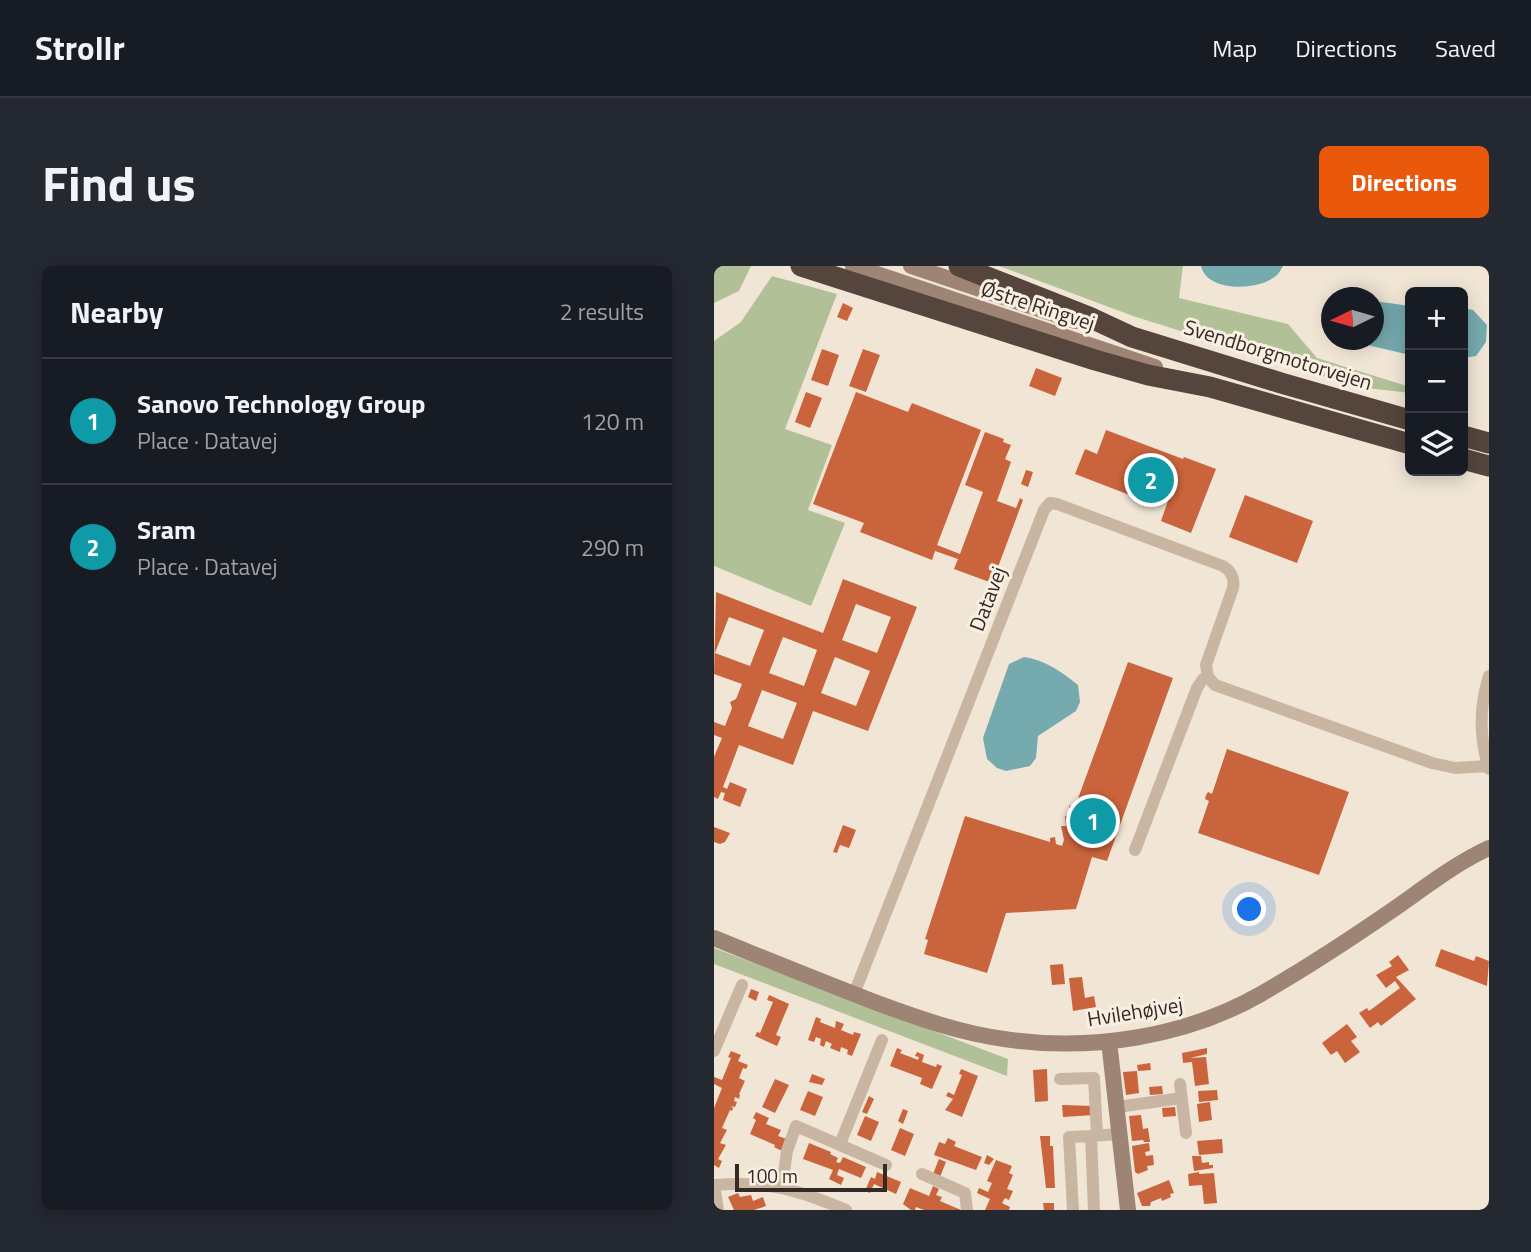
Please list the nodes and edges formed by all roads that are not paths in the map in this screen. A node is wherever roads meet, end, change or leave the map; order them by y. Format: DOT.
graph roads {
  1 [pos="800,266"];
  2 [pos="853,266"];
  3 [pos="911,266"];
  4 [pos="959,266"];
  5 [pos="1132,337"];
  6 [pos="1210,387"];
  7 [pos="1405,418"];
  8 [pos="1468,428"];
  9 [pos="1489,433"];
  10 [pos="1468,437"];
  11 [pos="1405,443"];
  12 [pos="1489,443"];
  13 [pos="1489,676"];
  14 [pos="1208,677"];
  15 [pos="1488,767"];
  16 [pos="1489,848"];
  17 [pos="1135,850"];
  18 [pos="714,938"];
  19 [pos="741,985"];
  20 [pos="854,994"];
  21 [pos="881,1040"];
  22 [pos="1109,1041"];
  23 [pos="715,1047"];
  24 [pos="1060,1079"];
  25 [pos="1180,1084"];
  26 [pos="1182,1098"];
  27 [pos="1118,1107"];
  28 [pos="1186,1133"];
  29 [pos="1120,1134"];
  30 [pos="1094,1136"];
  31 [pos="840,1144"];
  32 [pos="886,1165"];
  33 [pos="922,1174"];
  34 [pos="714,1185"];
  35 [pos="782,1187"];
  36 [pos="718,1210"];
  37 [pos="846,1210"];
  38 [pos="967,1210"];
  39 [pos="1073,1210"];
  40 [pos="1094,1210"];
  41 [pos="1128,1210"];
  1 -- 6 [label="highway"];
  2 -- 6 [label="street, Østre Ringvej"];
  3 -- 5 [label="street, Østre Ringvej"];
  4 -- 5 [label="highway, Svendborgmotorvejen"];
  5 -- 7 [label="highway, Svendborgmotorvejen"];
  6 -- 11 [label="highway"];
  8 -- 9 [label="highway"];
  10 -- 12 [label="highway"];
  13 -- 15 [label="street"];
  14 -- 15 [label="street"];
  14 -- 17 [label="street, Datavej"];
  14 -- 20 [label="street, Datavej"];
  16 -- 22 [label="street, Hvilehøjvej"];
  18 -- 20 [label="street, Hvilehøjvej"];
  19 -- 23 [label="street"];
  20 -- 22 [label="street, Hvilehøjvej"];
  21 -- 31 [label="street"];
  22 -- 27 [label="street"];
  24 -- 30 [label="street"];
  25 -- 26 [label="street"];
  26 -- 27 [label="street"];
  26 -- 28 [label="street"];
  27 -- 29 [label="street"];
  29 -- 30 [label="street"];
  29 -- 41 [label="street"];
  30 -- 39 [label="street"];
  30 -- 40 [label="street"];
  31 -- 32 [label="street"];
  31 -- 35 [label="street"];
  33 -- 38 [label="street"];
  34 -- 35 [label="street"];
  34 -- 36 [label="street"];
  35 -- 37 [label="street"];
}
